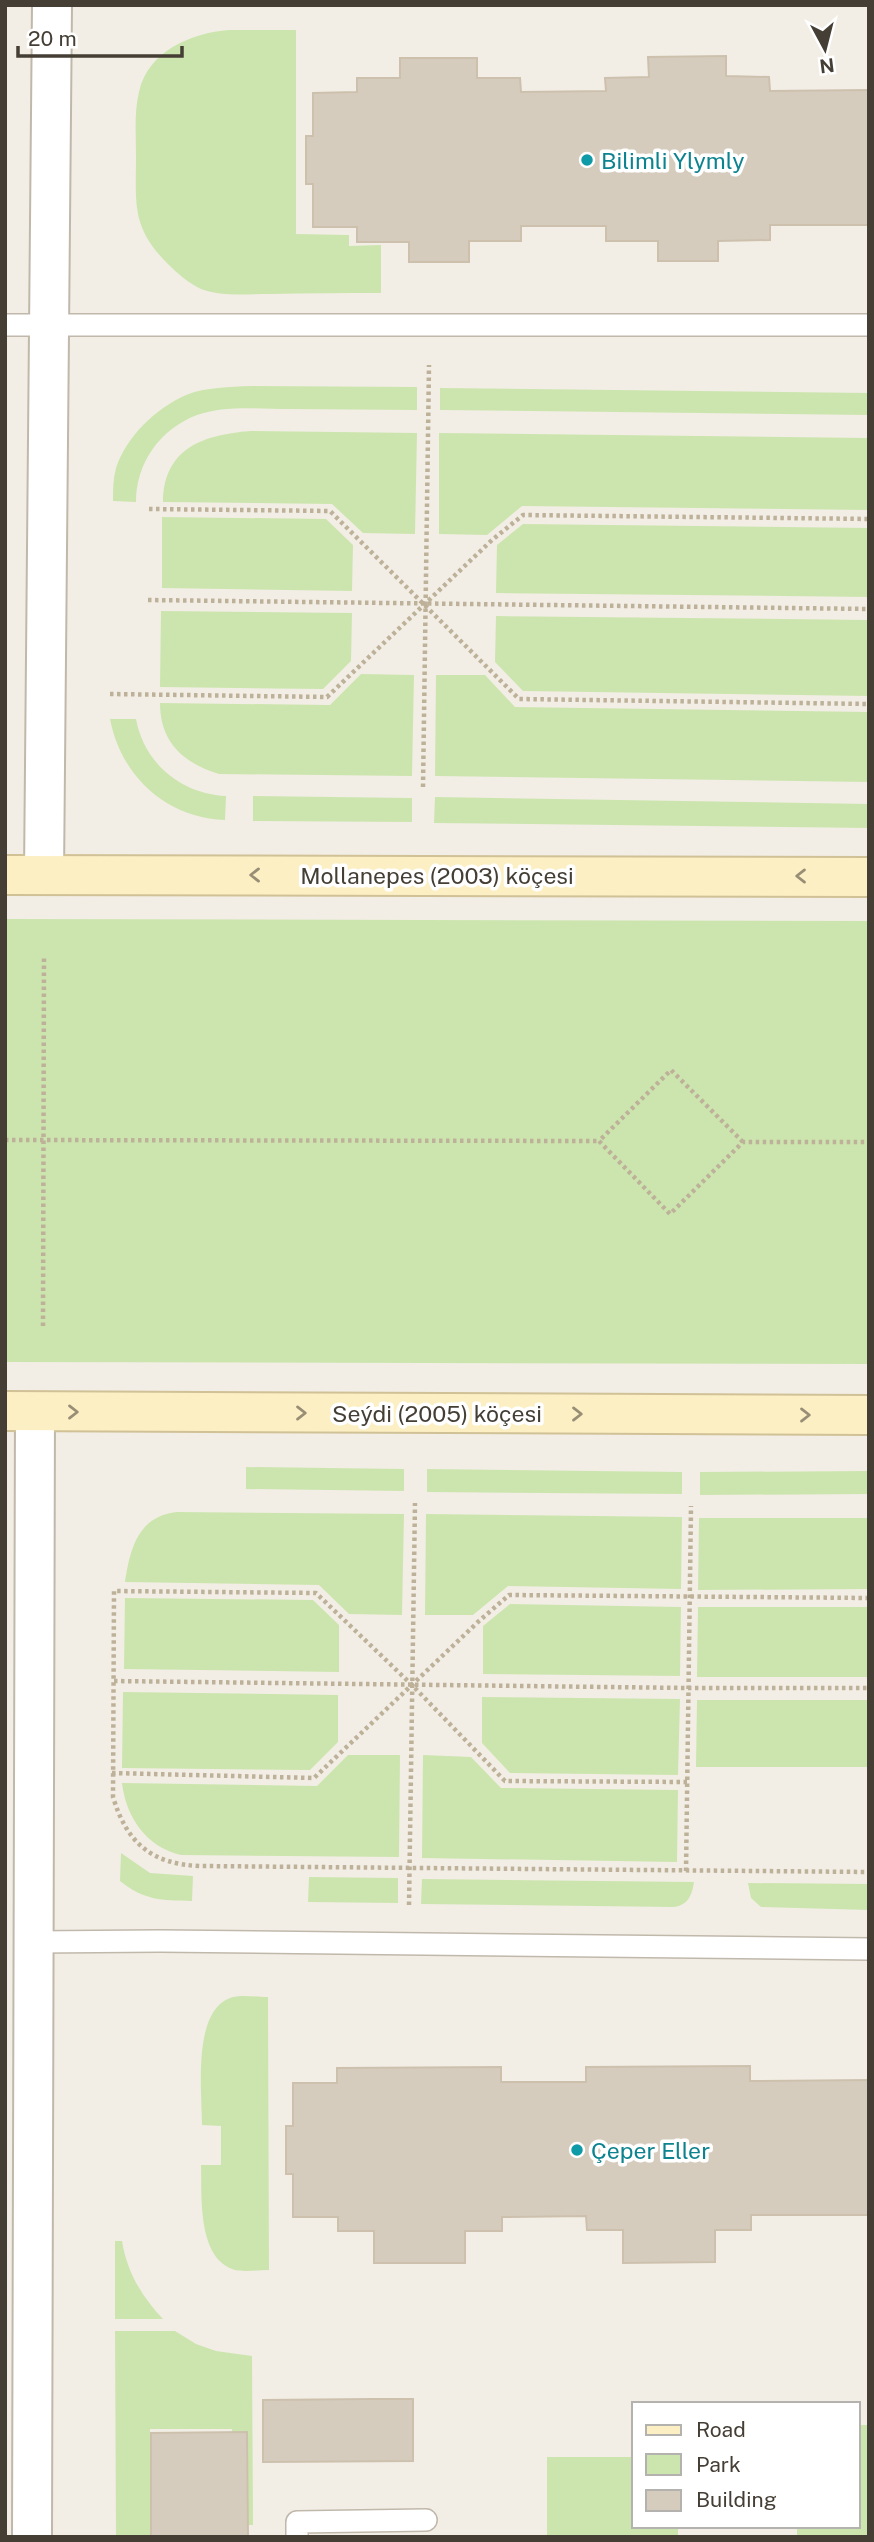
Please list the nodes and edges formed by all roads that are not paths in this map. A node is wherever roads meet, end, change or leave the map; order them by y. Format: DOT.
graph roads {
  1 [pos="52,5"];
  2 [pos="869,325"];
  3 [pos="5,326"];
  4 [pos="49,326"];
  5 [pos="5,874"];
  6 [pos="44,875"];
  7 [pos="869,877"];
  8 [pos="20,1411"];
  9 [pos="869,1415"];
  10 [pos="33,1942"];
  11 [pos="869,1949"];
  12 [pos="426,2520"];
  13 [pos="32,2537"];
  14 [pos="297,2537"];
  1 -- 4 [label="street"];
  2 -- 4 [label="lane"];
  3 -- 4 [label="lane"];
  4 -- 6 [label="street"];
  5 -- 6 [label="street, Mollanepes (2003) köçesi"];
  7 -- 6 [label="street, Mollanepes (2003) köçesi, one-way"];
  8 -- 9 [label="street, Seýdi (2005) köçesi, one-way"];
  8 -- 10 [label="street"];
  10 -- 11 [label="lane"];
  10 -- 13 [label="street"];
  12 -- 14 [label="lane"];
}
